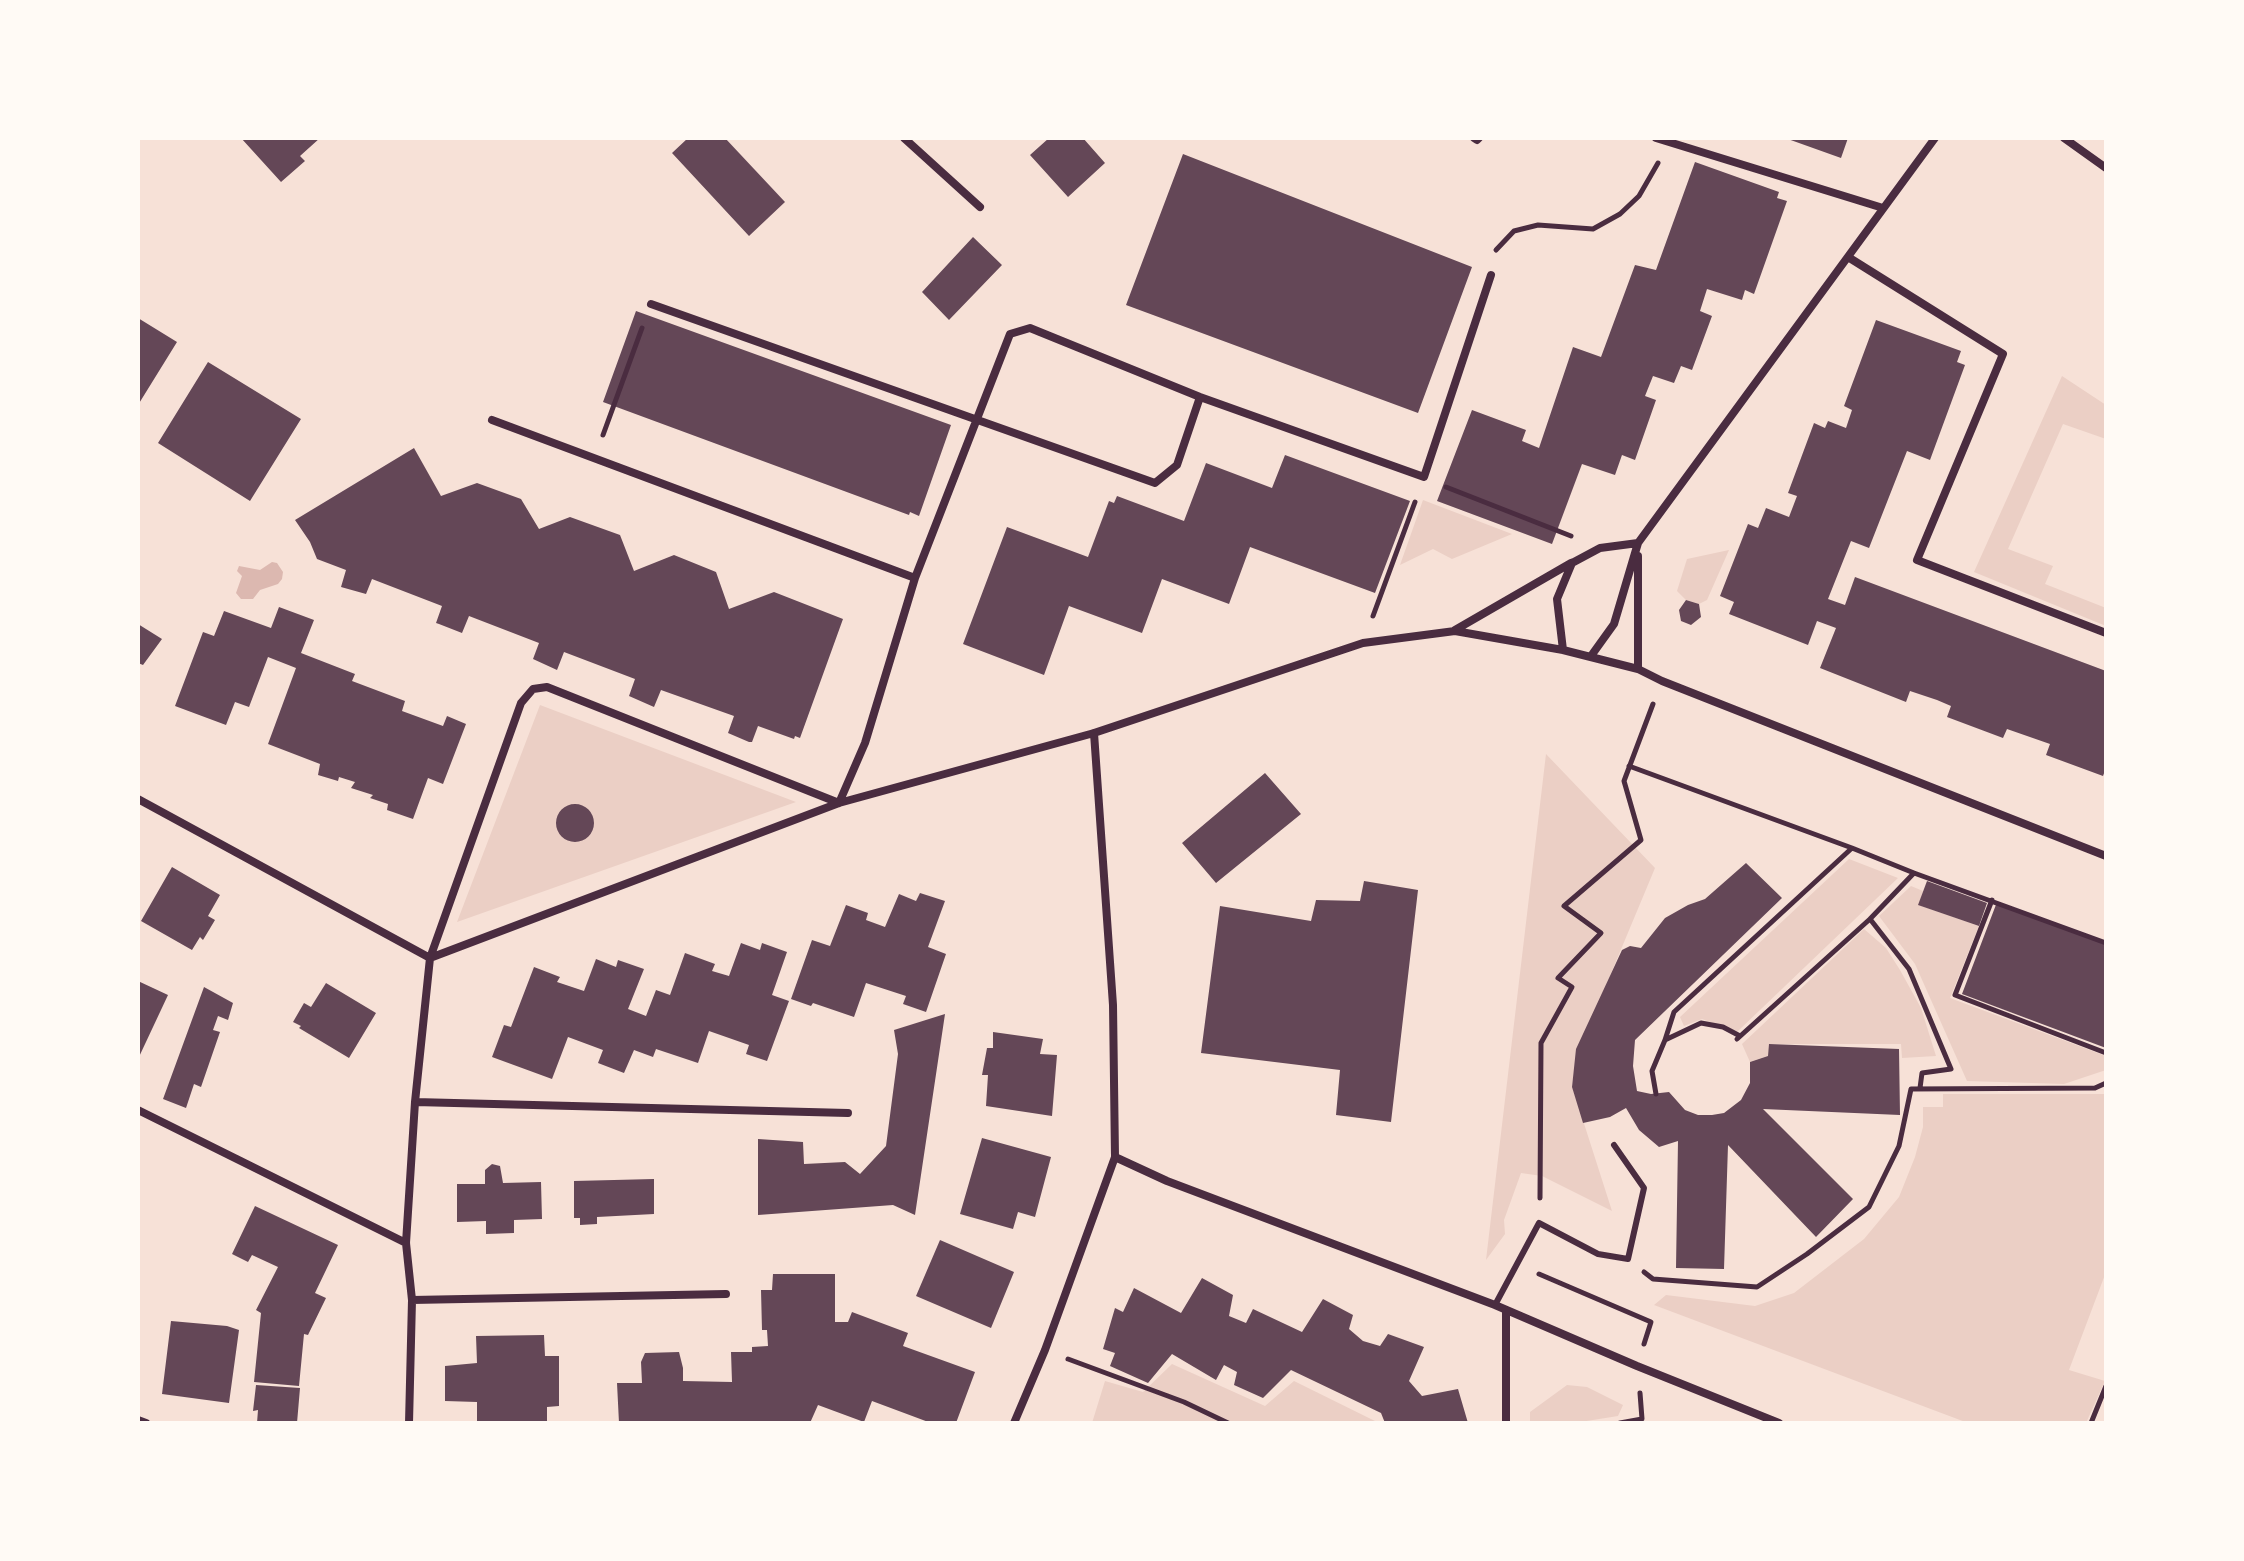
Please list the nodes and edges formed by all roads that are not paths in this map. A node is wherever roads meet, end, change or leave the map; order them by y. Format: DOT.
graph roads {
  1 [pos="904,138"];
  2 [pos="1656,138"];
  3 [pos="1935,138"];
  4 [pos="2064,138"];
  5 [pos="2106,168"];
  6 [pos="980,207"];
  7 [pos="1883,208"];
  8 [pos="1848,257"];
  9 [pos="1491,275"];
  10 [pos="651,304"];
  11 [pos="1200,397"];
  12 [pos="492,420"];
  13 [pos="974,421"];
  14 [pos="1638,543"];
  15 [pos="1572,563"];
  16 [pos="915,578"];
  17 [pos="1455,631"];
  18 [pos="2106,633"];
  19 [pos="1563,650"];
  20 [pos="1591,656"];
  21 [pos="1638,669"];
  22 [pos="1094,733"];
  23 [pos="138,799"];
  24 [pos="839,803"];
  25 [pos="2106,856"];
  26 [pos="430,958"];
  27 [pos="415,1102"];
  28 [pos="138,1110"];
  29 [pos="848,1113"];
  30 [pos="1614,1145"];
  31 [pos="1115,1157"];
  32 [pos="406,1243"];
  33 [pos="726,1294"];
  34 [pos="412,1300"];
  35 [pos="1495,1305"];
  36 [pos="1506,1310"];
  37 [pos="138,1420"];
  38 [pos="146,1423"];
  39 [pos="409,1423"];
  40 [pos="1014,1423"];
  41 [pos="1506,1423"];
  42 [pos="1779,1423"];
  1 -- 6 [label="street"];
  2 -- 7 [label="street"];
  3 -- 7 [label="street"];
  4 -- 5 [label="street"];
  7 -- 8 [label="street"];
  8 -- 14 [label="street"];
  8 -- 18 [label="street"];
  9 -- 11 [label="street"];
  10 -- 13 [label="street"];
  11 -- 13 [label="street"];
  11 -- 13 [label="street"];
  12 -- 16 [label="street"];
  13 -- 16 [label="street"];
  14 -- 15 [label="street"];
  14 -- 20 [label="street"];
  14 -- 21 [label="street"];
  15 -- 17 [label="street"];
  15 -- 19 [label="street"];
  16 -- 24 [label="street"];
  17 -- 19 [label="street"];
  17 -- 22 [label="street"];
  19 -- 20 [label="street"];
  20 -- 21 [label="street"];
  21 -- 25 [label="street"];
  22 -- 24 [label="street"];
  22 -- 31 [label="street"];
  23 -- 26 [label="street"];
  24 -- 26 [label="street"];
  24 -- 26 [label="street"];
  26 -- 27 [label="street"];
  27 -- 29 [label="street"];
  27 -- 32 [label="street"];
  28 -- 32 [label="street"];
  30 -- 35 [label="lane"];
  31 -- 35 [label="street"];
  31 -- 40 [label="street"];
  32 -- 34 [label="street"];
  33 -- 34 [label="street"];
  34 -- 39 [label="street"];
  35 -- 36 [label="street"];
  36 -- 41 [label="street"];
  36 -- 42 [label="street"];
  37 -- 38 [label="street"];
}
